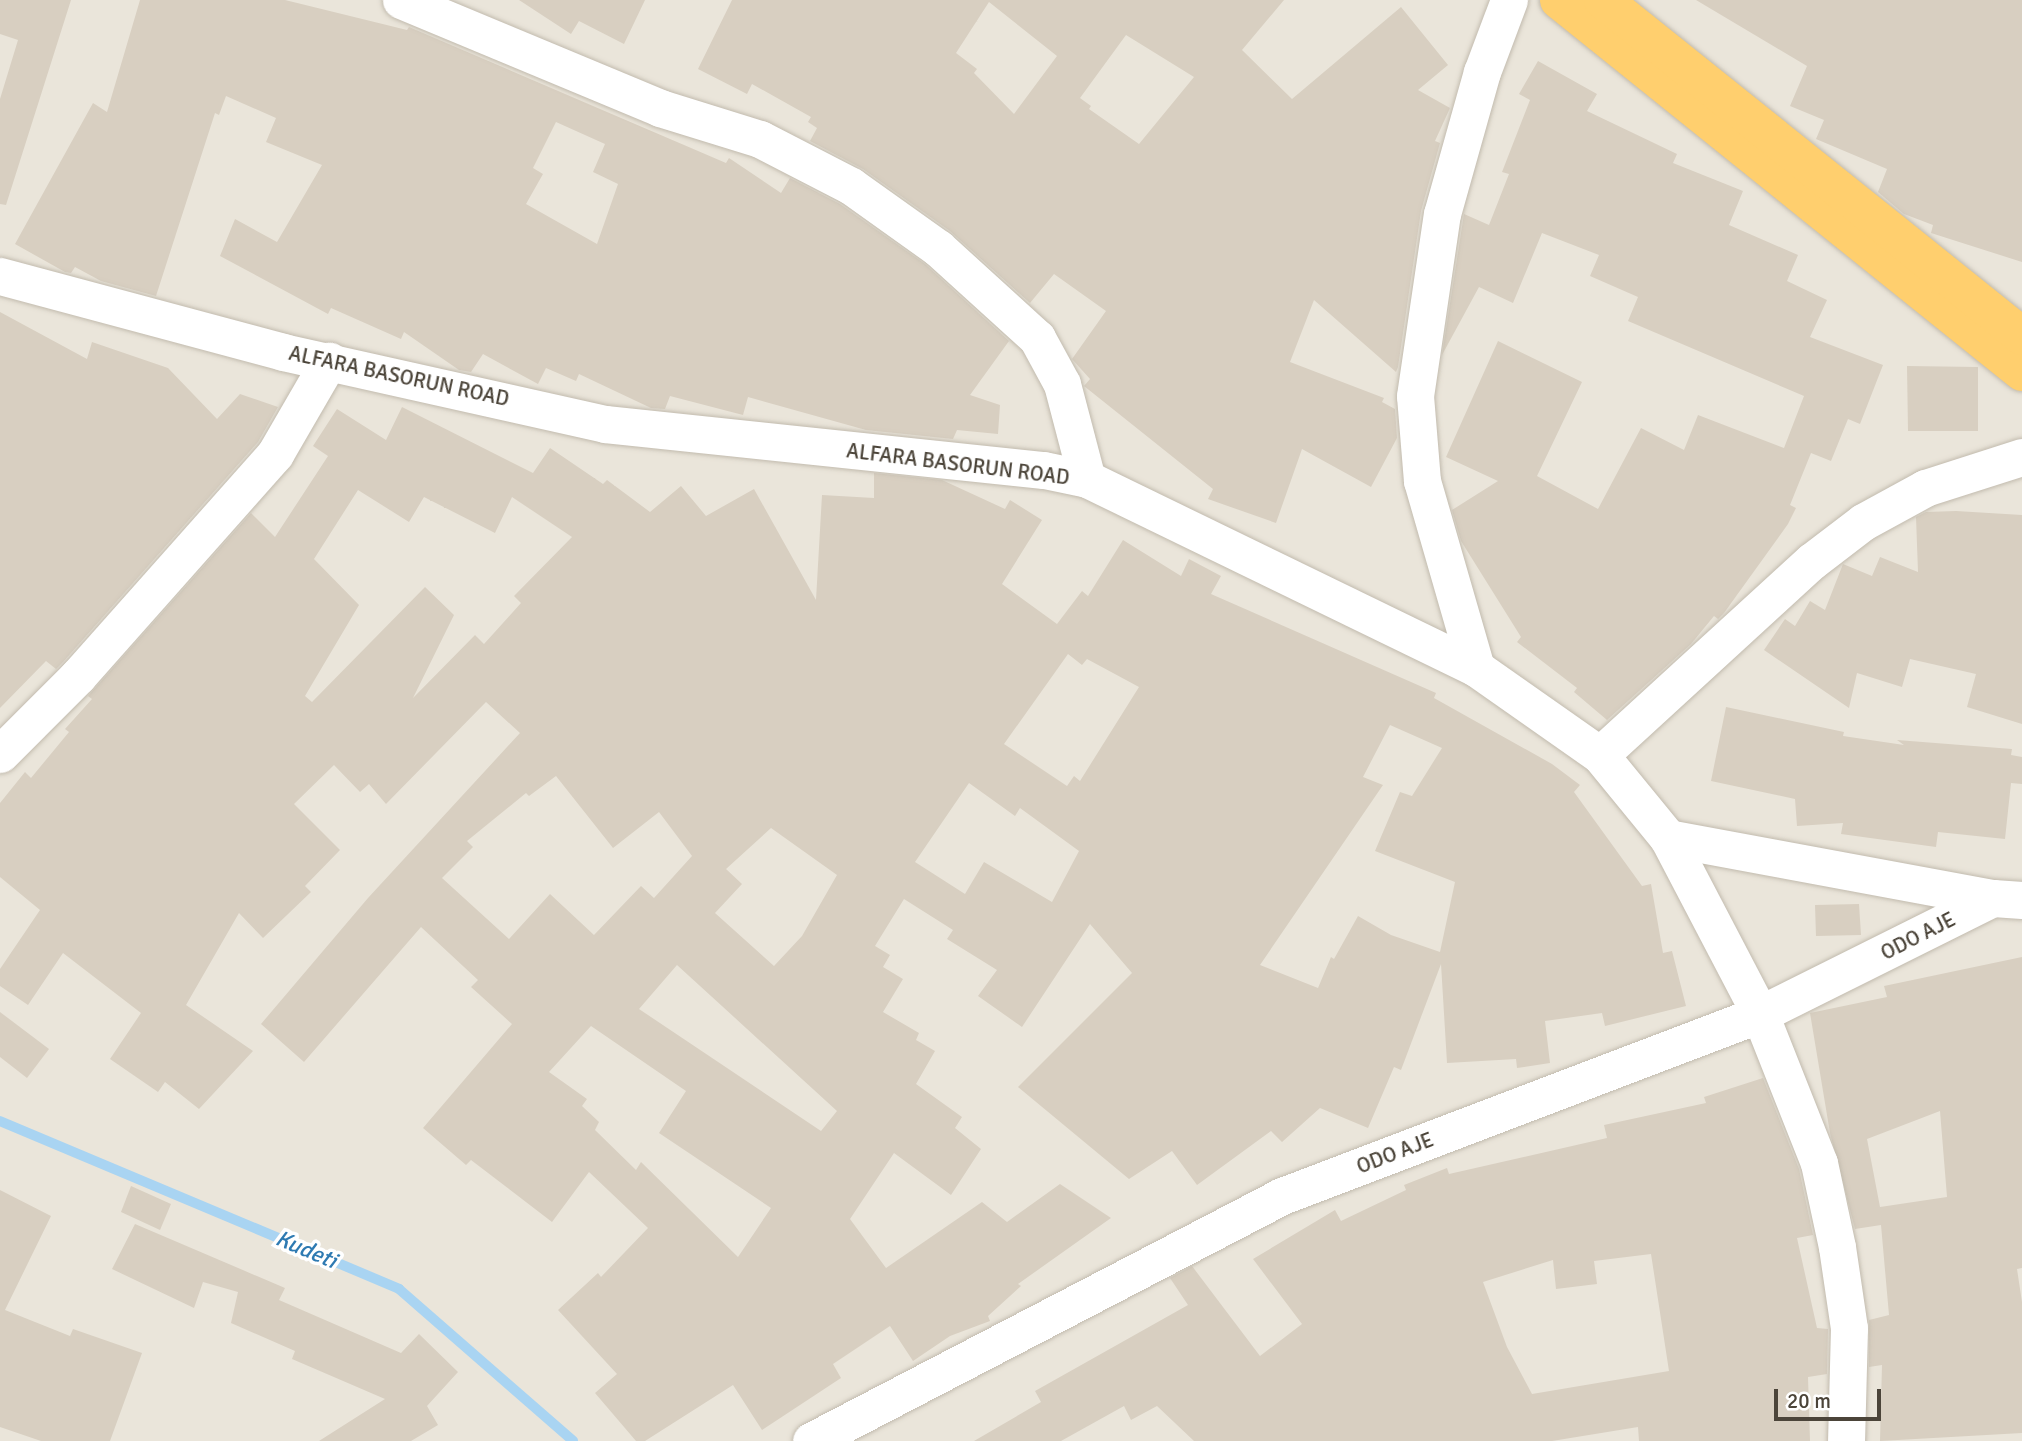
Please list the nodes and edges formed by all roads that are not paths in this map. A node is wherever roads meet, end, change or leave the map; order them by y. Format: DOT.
graph roads {
  1 [pos="401,0"];
  2 [pos="1509,0"];
  3 [pos="1559,0"];
  4 [pos="1603,0"];
  5 [pos="0,276"];
  6 [pos="2022,336"];
  7 [pos="329,361"];
  8 [pos="2022,372"];
  9 [pos="2022,457"];
  10 [pos="1087,479"];
  11 [pos="1476,668"];
  12 [pos="0,754"];
  13 [pos="1600,755"];
  14 [pos="1668,838"];
  15 [pos="2008,899"];
  16 [pos="1760,1014"];
  17 [pos="811,1441"];
  18 [pos="1846,1441"];
  1 -- 10 [label="street"];
  2 -- 11 [label="street"];
  3 -- 8 [label="highway"];
  4 -- 6 [label="highway"];
  5 -- 7 [label="street, ALFARA BASORUN ROAD"];
  7 -- 10 [label="street, ALFARA BASORUN ROAD"];
  7 -- 12 [label="street"];
  9 -- 13 [label="street"];
  10 -- 11 [label="street, ALFARA BASORUN ROAD"];
  11 -- 13 [label="street, ALFARA BASORUN ROAD"];
  13 -- 14 [label="street, ALFARA BASORUN ROAD"];
  14 -- 15 [label="street, ODO AJE"];
  14 -- 16 [label="street, ALFARA BASORUN ROAD"];
  15 -- 16 [label="street, ODO AJE"];
  16 -- 17 [label="street, ODO AJE"];
  16 -- 18 [label="street, ALFARA BASORUN ROAD"];
}
